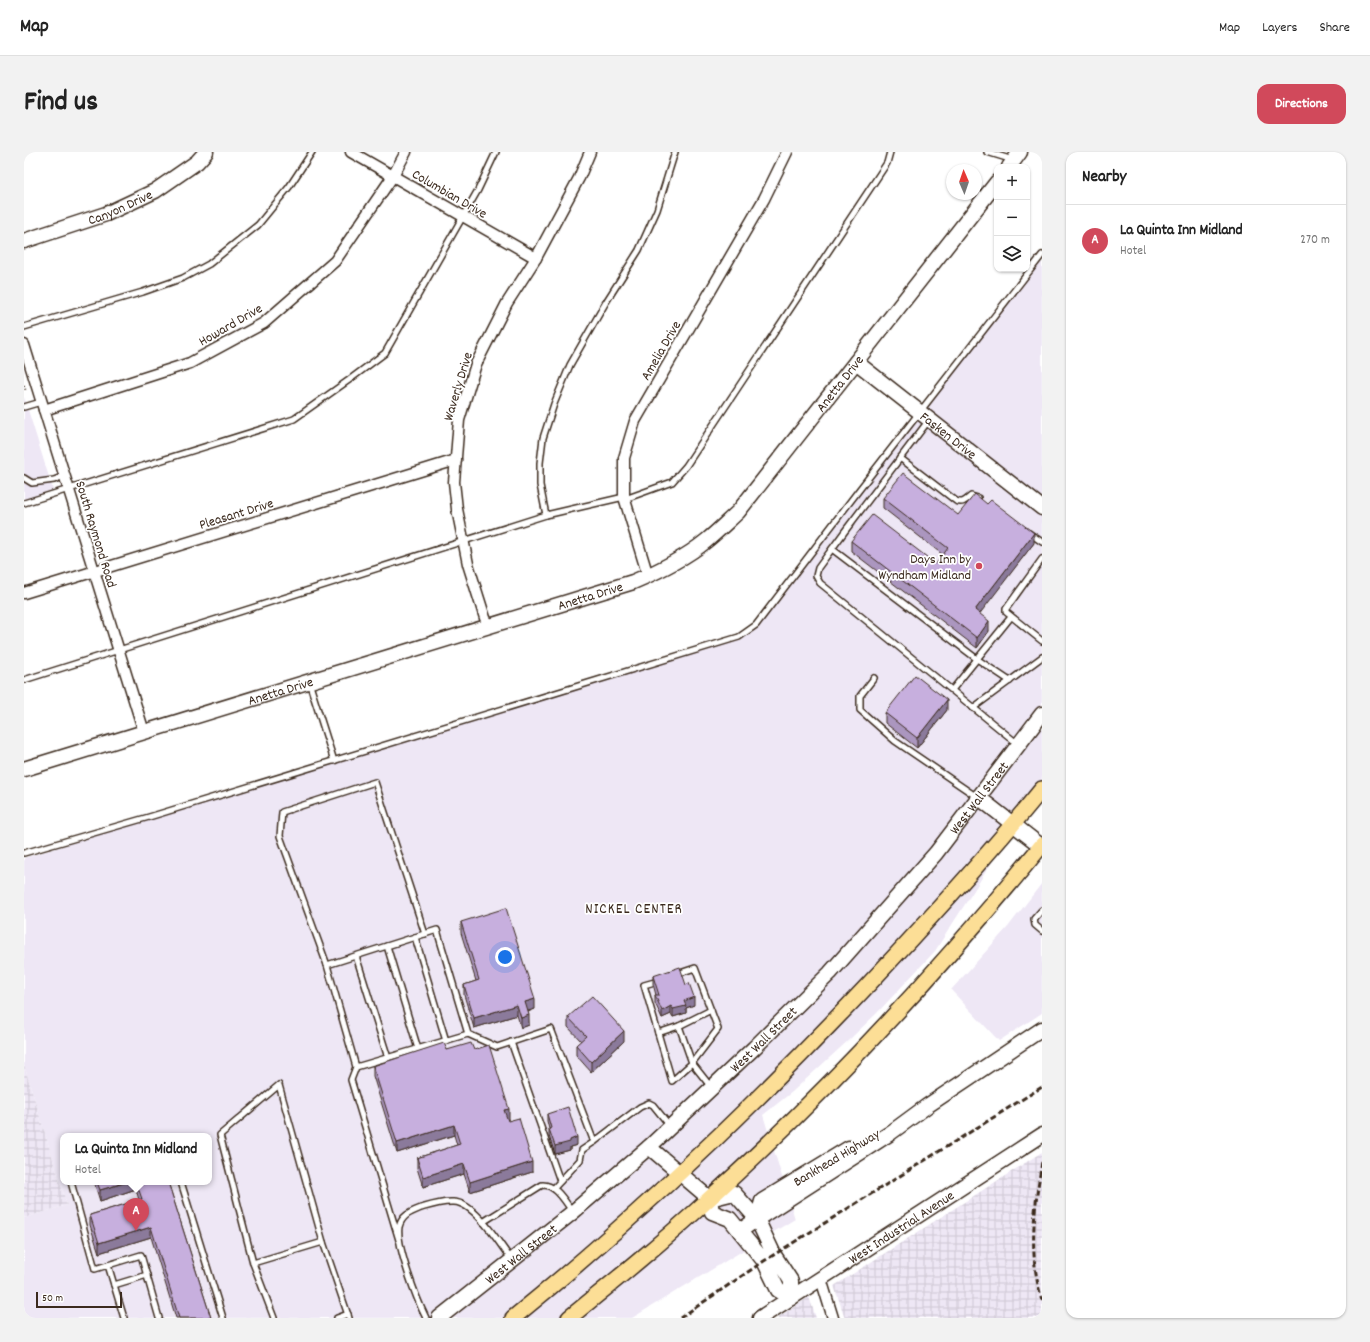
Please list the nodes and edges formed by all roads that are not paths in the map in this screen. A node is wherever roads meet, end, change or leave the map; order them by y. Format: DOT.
graph roads {
  1 [pos="206,152"];
  2 [pos="312,152"];
  3 [pos="351,152"];
  4 [pos="406,152"];
  5 [pos="496,152"];
  6 [pos="590,152"];
  7 [pos="674,152"];
  8 [pos="787,152"];
  9 [pos="890,152"];
  10 [pos="987,152"];
  11 [pos="1014,160"];
  12 [pos="393,176"];
  13 [pos="994,186"];
  14 [pos="462,216"];
  15 [pos="24,241"];
  16 [pos="1042,256"];
  17 [pos="536,258"];
  18 [pos="24,328"];
  19 [pos="24,345"];
  20 [pos="856,362"];
  21 [pos="43,406"];
  22 [pos="24,407"];
  23 [pos="925,416"];
  24 [pos="900,458"];
  25 [pos="456,460"];
  26 [pos="64,476"];
  27 [pos="24,478"];
  28 [pos="69,489"];
  29 [pos="624,498"];
  30 [pos="981,500"];
  31 [pos="24,503"];
  32 [pos="1042,508"];
  33 [pos="546,515"];
  34 [pos="1024,530"];
  35 [pos="463,541"];
  36 [pos="1042,542"];
  37 [pos="832,549"];
  38 [pos="1042,559"];
  39 [pos="94,572"];
  40 [pos="648,576"];
  41 [pos="24,593"];
  42 [pos="1011,617"];
  43 [pos="489,626"];
  44 [pos="1042,641"];
  45 [pos="119,650"];
  46 [pos="1042,657"];
  47 [pos="977,659"];
  48 [pos="874,678"];
  49 [pos="24,680"];
  50 [pos="309,681"];
  51 [pos="1010,681"];
  52 [pos="952,690"];
  53 [pos="973,708"];
  54 [pos="1042,714"];
  55 [pos="144,732"];
  56 [pos="1019,745"];
  57 [pos="334,761"];
  58 [pos="24,769"];
  59 [pos="1042,789"];
  60 [pos="978,797"];
  61 [pos="1013,824"];
  62 [pos="1042,846"];
  63 [pos="24,853"];
  64 [pos="1042,910"];
  65 [pos="1042,931"];
  66 [pos="425,934"];
  67 [pos="415,937"];
  68 [pos="387,946"];
  69 [pos="356,956"];
  70 [pos="327,965"];
  71 [pos="673,976"];
  72 [pos="666,978"];
  73 [pos="711,1010"];
  74 [pos="679,1026"];
  75 [pos="1042,1029"];
  76 [pos="658,1033"];
  77 [pos="468,1034"];
  78 [pos="446,1041"];
  79 [pos="511,1042"];
  80 [pos="418,1049"];
  81 [pos="388,1058"];
  82 [pos="692,1063"];
  83 [pos="356,1068"];
  84 [pos="712,1088"];
  85 [pos="670,1126"];
  86 [pos="1042,1135"];
  87 [pos="594,1142"];
  88 [pos="648,1147"];
  89 [pos="680,1174"];
  90 [pos="560,1181"];
  91 [pos="72,1185"];
  92 [pos="182,1185"];
  93 [pos="554,1188"];
  94 [pos="710,1199"];
  95 [pos="573,1212"];
  96 [pos="757,1219"];
  97 [pos="483,1222"];
  98 [pos="740,1232"];
  99 [pos="399,1240"];
  100 [pos="323,1242"];
  101 [pos="512,1261"];
  102 [pos="253,1263"];
  103 [pos="108,1265"];
  104 [pos="147,1275"];
  105 [pos="820,1279"];
  106 [pos="114,1285"];
  107 [pos="791,1298"];
  108 [pos="348,1316"];
  109 [pos="124,1318"];
  110 [pos="159,1318"];
  111 [pos="223,1318"];
  112 [pos="274,1318"];
  113 [pos="337,1318"];
  114 [pos="426,1318"];
  115 [pos="439,1318"];
  116 [pos="513,1318"];
  117 [pos="569,1318"];
  118 [pos="760,1318"];
  119 [pos="833,1318"];
  1 -- 15 [label="street, Canyon Drive"];
  2 -- 18 [label="lane"];
  3 -- 12 [label="street, Columbian Drive"];
  4 -- 12 [label="street, Howard Drive"];
  5 -- 14 [label="lane"];
  6 -- 17 [label="street, Waverly Drive"];
  7 -- 33 [label="lane"];
  8 -- 29 [label="street, Amelia Drive"];
  9 -- 29 [label="lane"];
  10 -- 11 [label="lane"];
  12 -- 14 [label="street, Columbian Drive"];
  12 -- 21 [label="street, Howard Drive"];
  13 -- 20 [label="street, Anetta Drive"];
  14 -- 17 [label="street, Columbian Drive"];
  14 -- 28 [label="lane"];
  16 -- 23 [label="lane"];
  17 -- 25 [label="street, Waverly Drive"];
  19 -- 21 [label="street, South Raymond Road"];
  20 -- 23 [label="street, Fasken Drive"];
  20 -- 40 [label="street, Anetta Drive"];
  21 -- 22 [label="lane"];
  21 -- 26 [label="street, South Raymond Road"];
  23 -- 24 [label="lane"];
  23 -- 32 [label="street, Fasken Drive"];
  23 -- 57 [label="lane"];
  24 -- 30 [label="lane"];
  24 -- 37 [label="lane"];
  25 -- 35 [label="street, Waverly Drive"];
  25 -- 39 [label="street, Pleasant Drive"];
  26 -- 27 [label="lane"];
  26 -- 28 [label="street, South Raymond Road"];
  28 -- 31 [label="lane"];
  28 -- 39 [label="street, South Raymond Road"];
  29 -- 33 [label="lane"];
  29 -- 40 [label="street, Amelia Drive"];
  33 -- 35 [label="lane"];
  34 -- 36 [label="lane"];
  35 -- 43 [label="street, Waverly Drive"];
  35 -- 45 [label="lane"];
  37 -- 47 [label="lane"];
  37 -- 52 [label="lane"];
  38 -- 42 [label="lane"];
  39 -- 41 [label="street, Pleasant Drive"];
  39 -- 45 [label="street, South Raymond Road"];
  40 -- 43 [label="street, Anetta Drive"];
  42 -- 44 [label="lane"];
  42 -- 47 [label="lane"];
  43 -- 50 [label="street, Anetta Drive"];
  45 -- 49 [label="lane"];
  45 -- 55 [label="street, South Raymond Road"];
  46 -- 51 [label="lane"];
  47 -- 51 [label="lane"];
  47 -- 52 [label="lane"];
  48 -- 60 [label="lane"];
  50 -- 55 [label="street, Anetta Drive"];
  50 -- 57 [label="lane"];
  51 -- 53 [label="lane"];
  52 -- 53 [label="lane"];
  53 -- 56 [label="lane"];
  54 -- 56 [label="street, West Wall Street"];
  55 -- 58 [label="street, Anetta Drive"];
  56 -- 60 [label="street, West Wall Street"];
  57 -- 63 [label="lane"];
  59 -- 61 [label="main road"];
  60 -- 61 [label="street"];
  60 -- 84 [label="street, West Wall Street"];
  61 -- 62 [label="street"];
  61 -- 89 [label="main road"];
  62 -- 94 [label="main road"];
  64 -- 65 [label="lane"];
  66 -- 67 [label="lane"];
  66 -- 70 [label="lane"];
  66 -- 77 [label="lane"];
  67 -- 68 [label="lane"];
  67 -- 78 [label="lane"];
  68 -- 69 [label="lane"];
  68 -- 80 [label="lane"];
  69 -- 70 [label="lane"];
  69 -- 81 [label="lane"];
  70 -- 83 [label="lane"];
  71 -- 73 [label="lane"];
  72 -- 76 [label="lane"];
  73 -- 74 [label="lane"];
  73 -- 82 [label="lane"];
  74 -- 76 [label="lane"];
  74 -- 82 [label="lane"];
  75 -- 96 [label="street, Bankhead Highway"];
  76 -- 82 [label="lane"];
  77 -- 78 [label="lane"];
  77 -- 79 [label="lane"];
  78 -- 80 [label="lane"];
  79 -- 87 [label="lane"];
  79 -- 90 [label="lane"];
  80 -- 81 [label="lane"];
  81 -- 83 [label="lane"];
  82 -- 84 [label="lane"];
  83 -- 99 [label="lane"];
  84 -- 85 [label="street, West Wall Street"];
  85 -- 87 [label="lane"];
  85 -- 88 [label="street, West Wall Street"];
  86 -- 105 [label="street, West Industrial Avenue"];
  87 -- 90 [label="lane"];
  88 -- 89 [label="street"];
  88 -- 95 [label="street, West Wall Street"];
  89 -- 94 [label="street"];
  89 -- 116 [label="main road"];
  90 -- 93 [label="lane"];
  91 -- 103 [label="lane"];
  92 -- 111 [label="lane"];
  93 -- 95 [label="lane"];
  93 -- 97 [label="lane"];
  94 -- 96 [label="street"];
  94 -- 98 [label="street"];
  94 -- 117 [label="main road"];
  95 -- 101 [label="street, West Wall Street"];
  96 -- 98 [label="street, Bankhead Highway"];
  96 -- 107 [label="street"];
  97 -- 99 [label="lane"];
  97 -- 101 [label="lane"];
  98 -- 107 [label="street"];
  99 -- 114 [label="lane"];
  100 -- 102 [label="lane"];
  100 -- 102 [label="lane"];
  100 -- 108 [label="lane"];
  101 -- 115 [label="street, West Wall Street"];
  102 -- 112 [label="lane"];
  103 -- 104 [label="lane"];
  103 -- 106 [label="lane"];
  104 -- 106 [label="lane"];
  104 -- 110 [label="lane"];
  105 -- 107 [label="street, West Industrial Avenue"];
  105 -- 119 [label="street"];
  106 -- 109 [label="lane"];
  107 -- 118 [label="street, West Industrial Avenue"];
  108 -- 113 [label="lane"];
}
